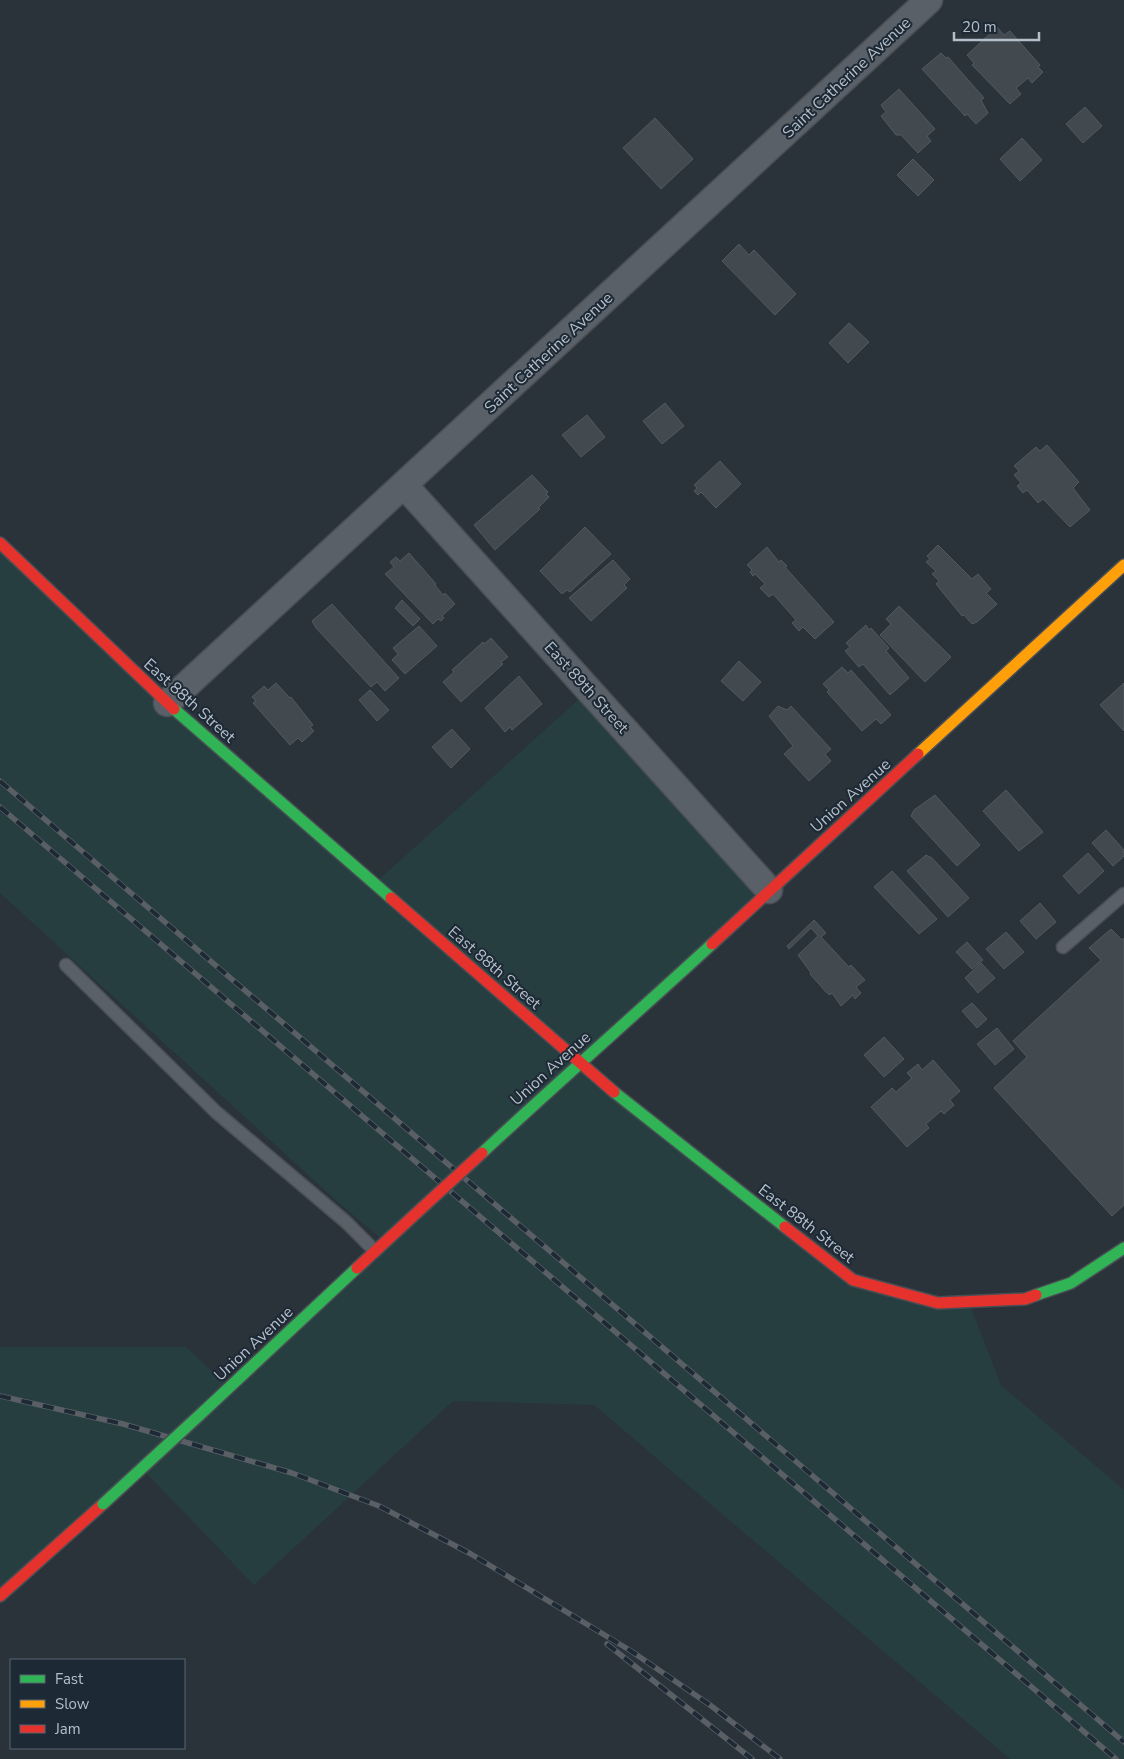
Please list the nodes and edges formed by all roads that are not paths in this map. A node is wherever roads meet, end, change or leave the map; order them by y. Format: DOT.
graph roads {
  1 [pos="929,0"];
  2 [pos="404,485"];
  3 [pos="0,543"];
  4 [pos="1124,565"];
  5 [pos="168,702"];
  6 [pos="769,890"];
  7 [pos="1124,894"];
  8 [pos="1063,947"];
  9 [pos="66,965"];
  10 [pos="579,1062"];
  11 [pos="1124,1248"];
  12 [pos="375,1251"];
  13 [pos="0,1596"];
  1 -- 2 [label="street, Saint Catherine Avenue"];
  2 -- 5 [label="street, Saint Catherine Avenue"];
  2 -- 6 [label="street, East 89th Street"];
  3 -- 5 [label="main road, East 88th Street"];
  4 -- 6 [label="main road, Union Avenue"];
  5 -- 10 [label="main road, East 88th Street"];
  6 -- 10 [label="main road, Union Avenue"];
  7 -- 8 [label="lane"];
  9 -- 12 [label="lane"];
  10 -- 11 [label="main road, East 88th Street"];
  10 -- 12 [label="main road, Union Avenue, bridge"];
  12 -- 13 [label="main road, Union Avenue, bridge"];
}
